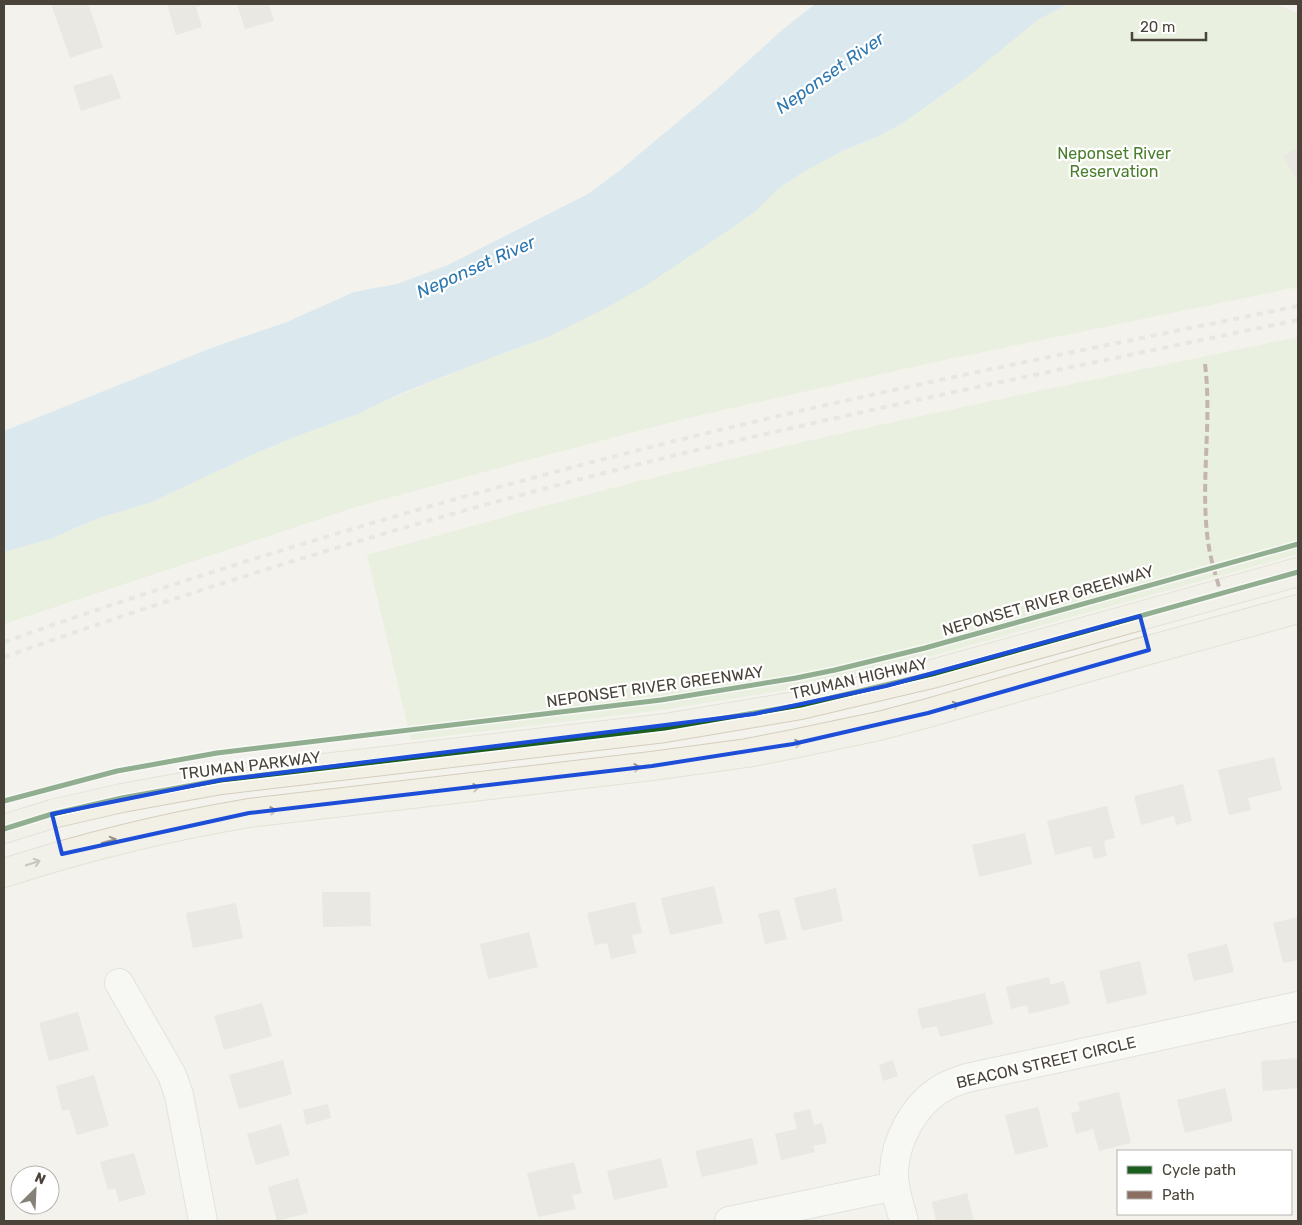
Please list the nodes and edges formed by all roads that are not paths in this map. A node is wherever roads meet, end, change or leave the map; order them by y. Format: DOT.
graph roads {
  1 [pos="1298,572"];
  2 [pos="1298,609"];
  3 [pos="1140,616"];
  4 [pos="1149,650"];
  5 [pos="414,757"];
  6 [pos="52,814"];
  7 [pos="4,829"];
  8 [pos="62,854"];
  9 [pos="4,873"];
  10 [pos="119,983"];
  11 [pos="1298,1006"];
  12 [pos="895,1186"];
  13 [pos="203,1221"];
  14 [pos="729,1221"];
  15 [pos="904,1221"];
  1 -- 3 [label="main road, TRUMAN HIGHWAY"];
  2 -- 4 [label="main road"];
  3 -- 4 [label="main road"];
  3 -- 5 [label="main road, TRUMAN HIGHWAY"];
  8 -- 4 [label="main road, one-way"];
  5 -- 6 [label="main road, TRUMAN PARKWAY"];
  6 -- 7 [label="main road, TRUMAN PARKWAY"];
  6 -- 8 [label="main road"];
  9 -- 8 [label="main road, one-way"];
  10 -- 13 [label="street"];
  11 -- 12 [label="street, BEACON STREET CIRCLE"];
  12 -- 14 [label="street"];
  12 -- 15 [label="street, BEACON STREET CIRCLE"];
}
